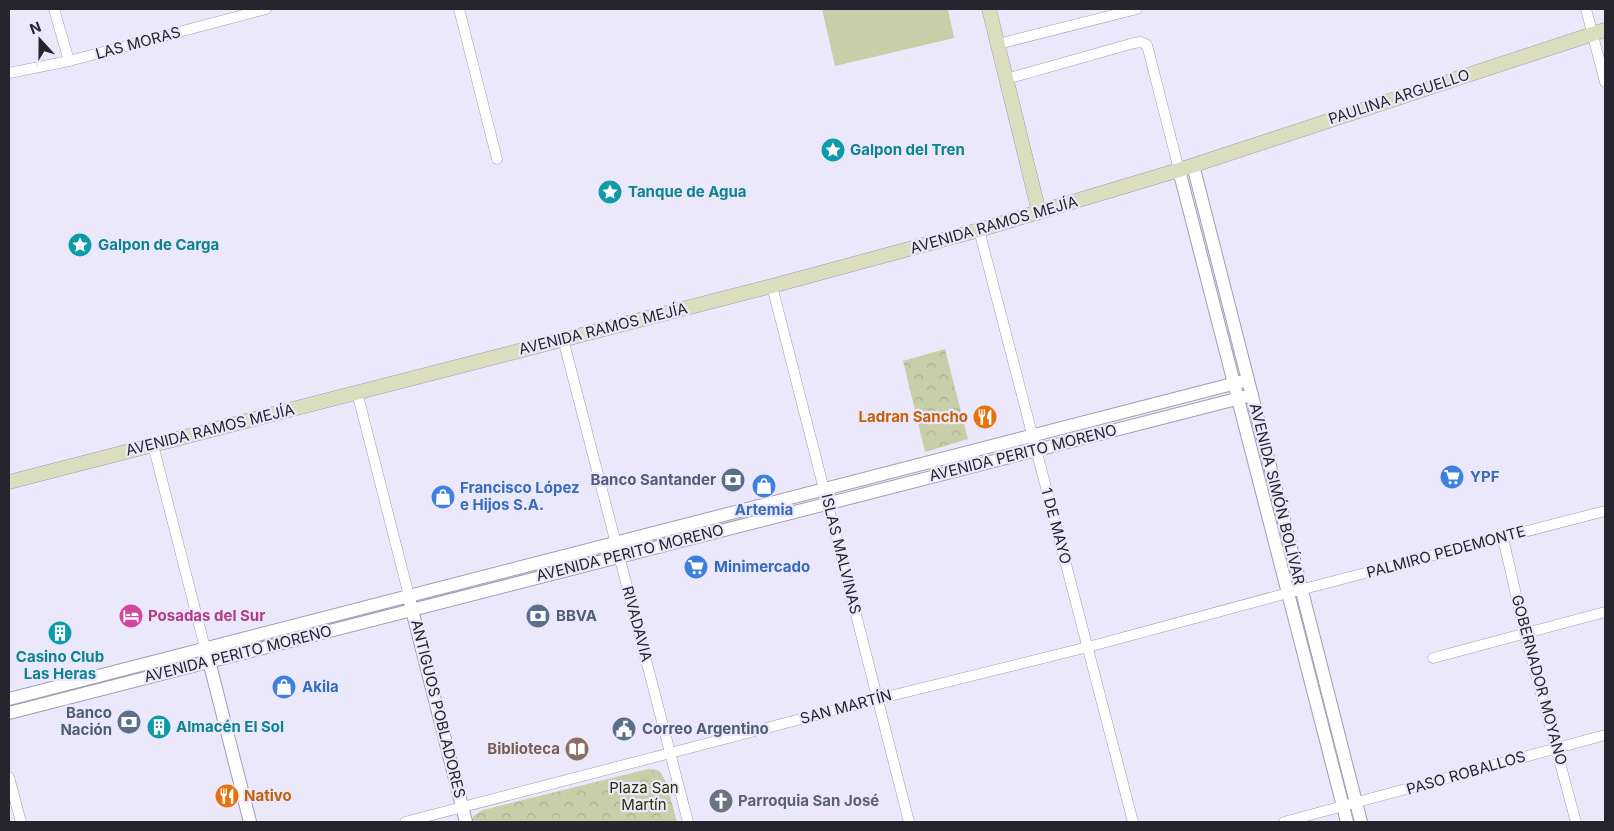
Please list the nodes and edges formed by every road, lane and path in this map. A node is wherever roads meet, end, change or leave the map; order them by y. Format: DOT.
graph roads {
  1 [pos="54,9"];
  2 [pos="266,9"];
  3 [pos="459,9"];
  4 [pos="989,9"];
  5 [pos="1137,9"];
  6 [pos="1586,9"];
  7 [pos="1599,32"];
  8 [pos="998,44"];
  9 [pos="69,61"];
  10 [pos="9,73"];
  11 [pos="1006,79"];
  12 [pos="1605,82"];
  13 [pos="497,158"];
  14 [pos="1193,165"];
  15 [pos="1179,170"];
  16 [pos="1039,212"];
  17 [pos="980,230"];
  18 [pos="772,286"];
  19 [pos="563,340"];
  20 [pos="1248,380"];
  21 [pos="1234,384"];
  22 [pos="357,392"];
  23 [pos="1252,395"];
  24 [pos="1238,398"];
  25 [pos="1033,436"];
  26 [pos="154,444"];
  27 [pos="1036,449"];
  28 [pos="9,482"];
  29 [pos="824,489"];
  30 [pos="827,503"];
  31 [pos="1605,511"];
  32 [pos="1503,538"];
  33 [pos="616,543"];
  34 [pos="619,556"];
  35 [pos="1302,590"];
  36 [pos="1288,593"];
  37 [pos="409,596"];
  38 [pos="412,609"];
  39 [pos="1605,612"];
  40 [pos="1525,634"];
  41 [pos="1088,647"];
  42 [pos="205,648"];
  43 [pos="1433,658"];
  44 [pos="209,662"];
  45 [pos="878,698"];
  46 [pos="9,699"];
  47 [pos="9,713"];
  48 [pos="1605,735"];
  49 [pos="1556,748"];
  50 [pos="670,753"];
  51 [pos="9,777"];
  52 [pos="1357,804"];
  53 [pos="462,806"];
  54 [pos="1344,807"];
  55 [pos="20,822"];
  56 [pos="250,822"];
  57 [pos="405,822"];
  58 [pos="466,822"];
  59 [pos="688,822"];
  60 [pos="909,822"];
  61 [pos="1132,822"];
  62 [pos="1284,822"];
  63 [pos="1348,822"];
  64 [pos="1361,822"];
  65 [pos="1576,822"];
  1 -- 9 [label="street"];
  2 -- 9 [label="street, LAS MORAS"];
  3 -- 13 [label="street"];
  4 -- 8 [label="main road"];
  5 -- 8 [label="street"];
  6 -- 7 [label="street"];
  7 -- 12 [label="street"];
  7 -- 14 [label="main road, PAULINA ARGUELLO"];
  8 -- 11 [label="main road"];
  9 -- 10 [label="street, LAS MORAS"];
  11 -- 15 [label="street"];
  11 -- 16 [label="main road"];
  14 -- 15 [label="main road, AVENIDA RAMOS MEJÍA"];
  14 -- 20 [label="street, AVENIDA SIMÓN BOLÍVAR"];
  15 -- 16 [label="main road, AVENIDA RAMOS MEJÍA"];
  15 -- 21 [label="street, AVENIDA SIMÓN BOLÍVAR"];
  16 -- 17 [label="main road, AVENIDA RAMOS MEJÍA"];
  17 -- 18 [label="main road, AVENIDA RAMOS MEJÍA"];
  17 -- 25 [label="street, 1 DE MAYO"];
  18 -- 19 [label="main road, AVENIDA RAMOS MEJÍA"];
  18 -- 29 [label="street, ISLAS MALVINAS"];
  19 -- 22 [label="main road, AVENIDA RAMOS MEJÍA"];
  19 -- 33 [label="street, RIVADAVIA"];
  20 -- 21 [label="street, AVENIDA PERITO MORENO"];
  20 -- 23 [label="street, AVENIDA SIMÓN BOLÍVAR"];
  21 -- 24 [label="street, AVENIDA SIMÓN BOLÍVAR"];
  21 -- 25 [label="street, AVENIDA PERITO MORENO"];
  22 -- 26 [label="main road, AVENIDA RAMOS MEJÍA"];
  22 -- 37 [label="street"];
  23 -- 24 [label="street, AVENIDA PERITO MORENO"];
  23 -- 35 [label="street, AVENIDA SIMÓN BOLÍVAR"];
  24 -- 27 [label="street, AVENIDA PERITO MORENO"];
  24 -- 36 [label="street, AVENIDA SIMÓN BOLÍVAR"];
  25 -- 27 [label="street, 1 DE MAYO"];
  25 -- 29 [label="street, AVENIDA PERITO MORENO"];
  26 -- 28 [label="main road, AVENIDA RAMOS MEJÍA"];
  26 -- 42 [label="street"];
  27 -- 30 [label="street, AVENIDA PERITO MORENO"];
  27 -- 41 [label="street, 1 DE MAYO"];
  29 -- 30 [label="street, ISLAS MALVINAS"];
  29 -- 33 [label="street, AVENIDA PERITO MORENO"];
  30 -- 34 [label="street, AVENIDA PERITO MORENO"];
  30 -- 45 [label="street, ISLAS MALVINAS"];
  31 -- 32 [label="street, PALMIRO PEDEMONTE"];
  32 -- 35 [label="street, PALMIRO PEDEMONTE"];
  32 -- 40 [label="street, GOBERNADOR MOYANO"];
  33 -- 34 [label="street, RIVADAVIA"];
  33 -- 37 [label="street, AVENIDA PERITO MORENO"];
  34 -- 38 [label="street, AVENIDA PERITO MORENO"];
  34 -- 50 [label="street, RIVADAVIA"];
  35 -- 36 [label="street, PALMIRO PEDEMONTE"];
  35 -- 52 [label="street, AVENIDA SIMÓN BOLÍVAR"];
  36 -- 41 [label="street, SAN MARTÍN"];
  36 -- 54 [label="street, AVENIDA SIMÓN BOLÍVAR"];
  37 -- 38 [label="street, ANTIGUOS POBLADORES"];
  37 -- 42 [label="street, AVENIDA PERITO MORENO"];
  38 -- 44 [label="street, AVENIDA PERITO MORENO"];
  38 -- 53 [label="street, ANTIGUOS POBLADORES"];
  39 -- 40 [label="street"];
  40 -- 43 [label="street"];
  40 -- 49 [label="street, GOBERNADOR MOYANO"];
  41 -- 45 [label="street, SAN MARTÍN"];
  41 -- 61 [label="street, 1 DE MAYO"];
  42 -- 44 [label="street"];
  42 -- 46 [label="street, AVENIDA PERITO MORENO"];
  44 -- 47 [label="street, AVENIDA PERITO MORENO"];
  44 -- 56 [label="street"];
  45 -- 50 [label="street, SAN MARTÍN"];
  45 -- 60 [label="street, ISLAS MALVINAS"];
  48 -- 49 [label="street, PASO ROBALLOS"];
  49 -- 52 [label="street, PASO ROBALLOS"];
  49 -- 65 [label="street, GOBERNADOR MOYANO"];
  50 -- 53 [label="street, SAN MARTÍN"];
  50 -- 59 [label="street, RIVADAVIA"];
  51 -- 55 [label="street"];
  52 -- 54 [label="street, PASO ROBALLOS"];
  52 -- 64 [label="street, AVENIDA SIMÓN BOLÍVAR"];
  53 -- 57 [label="street, SAN MARTÍN"];
  53 -- 58 [label="street, ANTIGUOS POBLADORES"];
  54 -- 62 [label="street, PASO ROBALLOS"];
  54 -- 63 [label="street, AVENIDA SIMÓN BOLÍVAR"];
}
